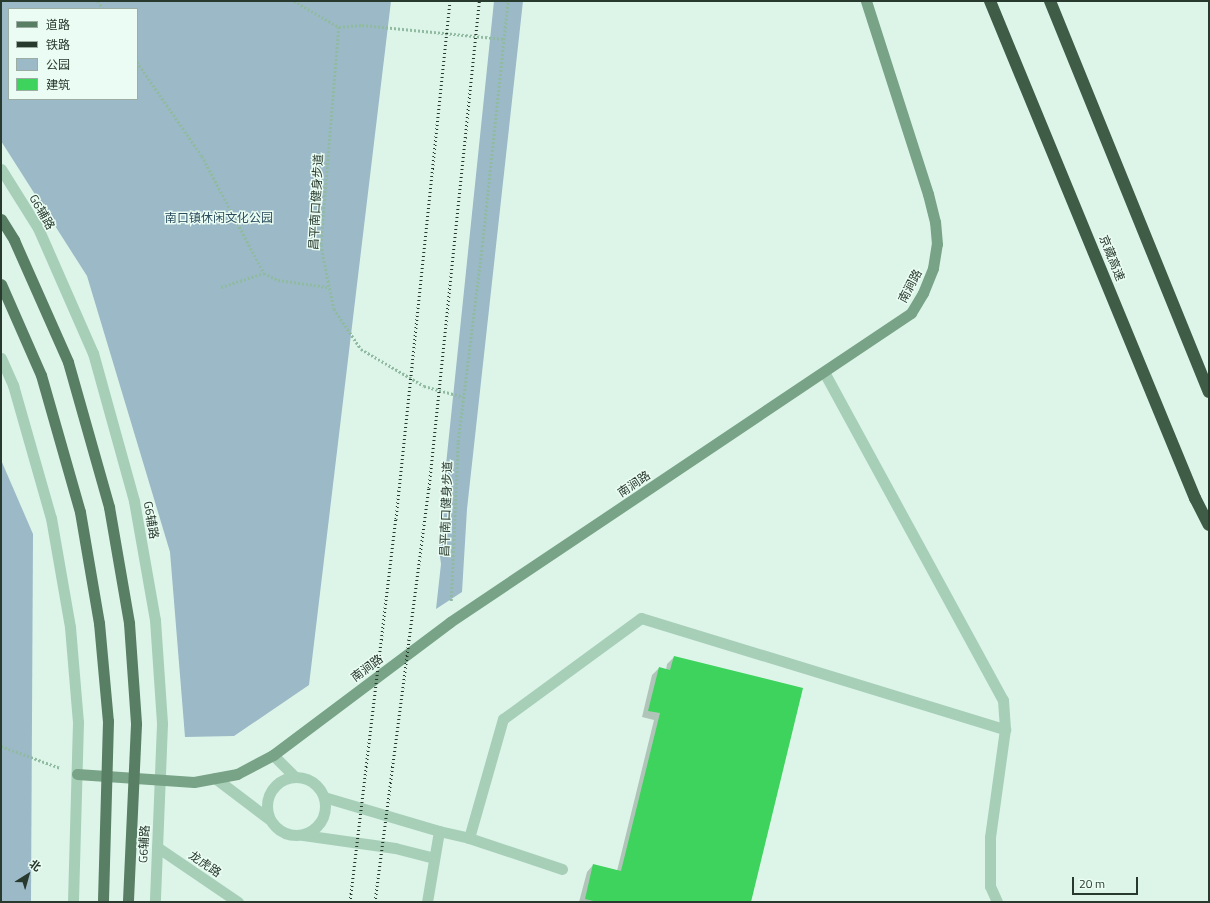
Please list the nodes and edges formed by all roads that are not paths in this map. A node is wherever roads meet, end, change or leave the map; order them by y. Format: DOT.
graph roads {
  1 [pos="866,1"];
  2 [pos="990,1"];
  3 [pos="1050,1"];
  4 [pos="1,169"];
  5 [pos="1,219"];
  6 [pos="1,284"];
  7 [pos="1,358"];
  8 [pos="824,372"];
  9 [pos="1209,392"];
  10 [pos="1209,526"];
  11 [pos="1005,729"];
  12 [pos="274,755"];
  13 [pos="77,774"];
  14 [pos="107,776"];
  15 [pos="294,776"];
  16 [pos="134,778"];
  17 [pos="214,778"];
  18 [pos="160,780"];
  19 [pos="324,797"];
  20 [pos="269,819"];
  21 [pos="439,831"];
  22 [pos="302,835"];
  23 [pos="469,838"];
  24 [pos="157,847"];
  25 [pos="434,858"];
  26 [pos="562,869"];
  27 [pos="73,902"];
  28 [pos="103,902"];
  29 [pos="128,902"];
  30 [pos="155,902"];
  31 [pos="238,902"];
  32 [pos="427,902"];
  33 [pos="997,902"];
  1 -- 8 [label="main road, 南涧路"];
  2 -- 10 [label="highway, 京藏高速"];
  3 -- 9 [label="highway"];
  4 -- 18 [label="street, G6辅路"];
  5 -- 16 [label="main road, G6辅路"];
  6 -- 14 [label="main road"];
  7 -- 13 [label="street"];
  8 -- 11 [label="street"];
  8 -- 12 [label="main road, 南涧路"];
  11 -- 23 [label="street"];
  11 -- 33 [label="street"];
  12 -- 15 [label="street"];
  12 -- 17 [label="main road, 南涧路"];
  13 -- 14 [label="main road, 南涧路"];
  13 -- 27 [label="street"];
  14 -- 16 [label="main road, 南涧路"];
  14 -- 28 [label="main road"];
  15 -- 19 [label="street"];
  15 -- 20 [label="street"];
  16 -- 18 [label="main road, 南涧路"];
  16 -- 29 [label="main road, G6辅路"];
  17 -- 18 [label="main road, 南涧路"];
  17 -- 20 [label="street"];
  18 -- 24 [label="street, G6辅路"];
  19 -- 21 [label="street"];
  19 -- 22 [label="street"];
  20 -- 22 [label="street"];
  21 -- 23 [label="street"];
  21 -- 25 [label="street"];
  22 -- 25 [label="street"];
  23 -- 26 [label="street"];
  24 -- 30 [label="street, G6辅路"];
  24 -- 31 [label="street, 龙虎路"];
  25 -- 32 [label="street"];
}
